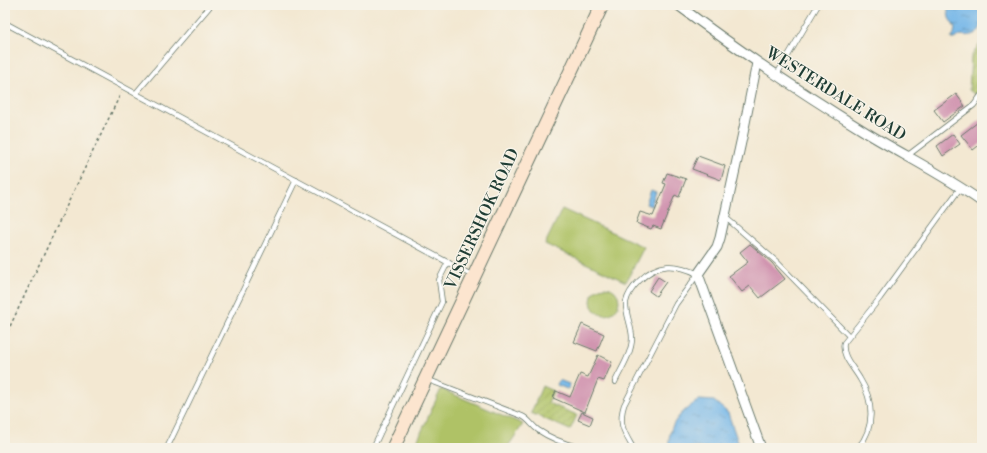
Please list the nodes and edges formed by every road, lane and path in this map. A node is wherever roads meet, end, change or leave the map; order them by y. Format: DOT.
graph roads {
  1 [pos="211,5"];
  2 [pos="602,5"];
  3 [pos="678,5"];
  4 [pos="818,5"];
  5 [pos="5,23"];
  6 [pos="756,63"];
  7 [pos="776,76"];
  8 [pos="124,87"];
  9 [pos="136,94"];
  10 [pos="982,94"];
  11 [pos="906,156"];
  12 [pos="296,180"];
  13 [pos="961,187"];
  14 [pos="982,202"];
  15 [pos="725,216"];
  16 [pos="448,262"];
  17 [pos="698,274"];
  18 [pos="473,276"];
  19 [pos="849,336"];
  20 [pos="5,337"];
  21 [pos="425,379"];
  22 [pos="615,382"];
  23 [pos="167,448"];
  24 [pos="373,448"];
  25 [pos="393,448"];
  26 [pos="580,448"];
  27 [pos="633,448"];
  28 [pos="761,448"];
  29 [pos="858,448"];
  1 -- 9 [label="lane"];
  2 -- 18 [label="main road, VISSERSHOK ROAD"];
  3 -- 6 [label="street, WESTERDALE ROAD"];
  4 -- 7 [label="lane"];
  5 -- 8 [label="lane"];
  6 -- 7 [label="street, WESTERDALE ROAD"];
  6 -- 15 [label="street"];
  7 -- 11 [label="street, WESTERDALE ROAD"];
  8 -- 9 [label="lane"];
  8 -- 20 [label="path"];
  9 -- 12 [label="lane"];
  10 -- 11 [label="lane"];
  11 -- 13 [label="street, WESTERDALE ROAD"];
  12 -- 16 [label="lane"];
  12 -- 23 [label="lane"];
  13 -- 14 [label="street, WESTERDALE ROAD"];
  13 -- 19 [label="lane"];
  15 -- 17 [label="street"];
  15 -- 19 [label="lane"];
  16 -- 18 [label="lane"];
  16 -- 24 [label="lane"];
  17 -- 22 [label="lane"];
  17 -- 27 [label="lane"];
  17 -- 28 [label="street"];
  18 -- 21 [label="main road, VISSERSHOK ROAD"];
  19 -- 29 [label="lane"];
  21 -- 25 [label="main road, VISSERSHOK ROAD"];
  21 -- 26 [label="lane"];
}
